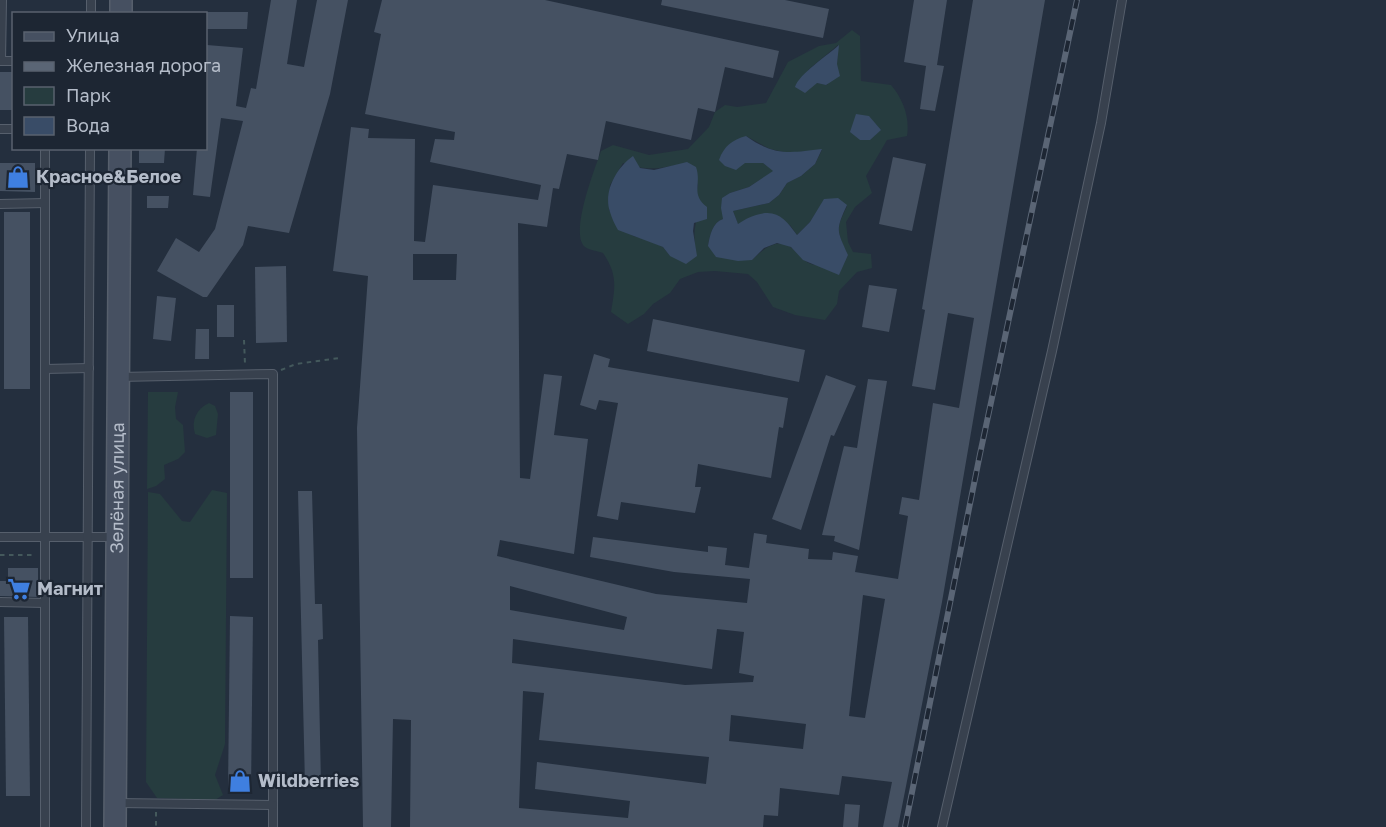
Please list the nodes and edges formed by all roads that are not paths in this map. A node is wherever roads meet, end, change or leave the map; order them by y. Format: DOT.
graph roads {
  1 [pos="2,0"];
  2 [pos="1122,0"];
  3 [pos="12,61"];
  4 [pos="45,150"];
  5 [pos="90,150"];
  6 [pos="120,150"];
  7 [pos="45,203"];
  8 [pos="0,204"];
  9 [pos="89,368"];
  10 [pos="45,369"];
  11 [pos="119,377"];
  12 [pos="0,537"];
  13 [pos="45,537"];
  14 [pos="88,537"];
  15 [pos="118,537"];
  16 [pos="0,602"];
  17 [pos="45,603"];
  18 [pos="116,803"];
  19 [pos="273,805"];
  20 [pos="45,827"];
  21 [pos="86,827"];
  22 [pos="116,827"];
  23 [pos="273,827"];
  24 [pos="942,827"];
  1 -- 3 [label="lane"];
  2 -- 24 [label="lane"];
  4 -- 7 [label="lane"];
  5 -- 9 [label="lane"];
  6 -- 11 [label="main road, Зелёная улица"];
  7 -- 8 [label="lane"];
  7 -- 10 [label="lane"];
  9 -- 10 [label="lane"];
  9 -- 14 [label="lane"];
  10 -- 13 [label="lane"];
  11 -- 15 [label="main road, Зелёная улица"];
  11 -- 19 [label="lane"];
  12 -- 13 [label="lane"];
  13 -- 14 [label="lane"];
  13 -- 17 [label="lane"];
  14 -- 15 [label="lane"];
  14 -- 21 [label="lane"];
  15 -- 18 [label="main road, Зелёная улица"];
  16 -- 17 [label="lane"];
  17 -- 20 [label="lane"];
  18 -- 19 [label="lane"];
  18 -- 22 [label="main road, Зелёная улица"];
  19 -- 23 [label="lane"];
}
